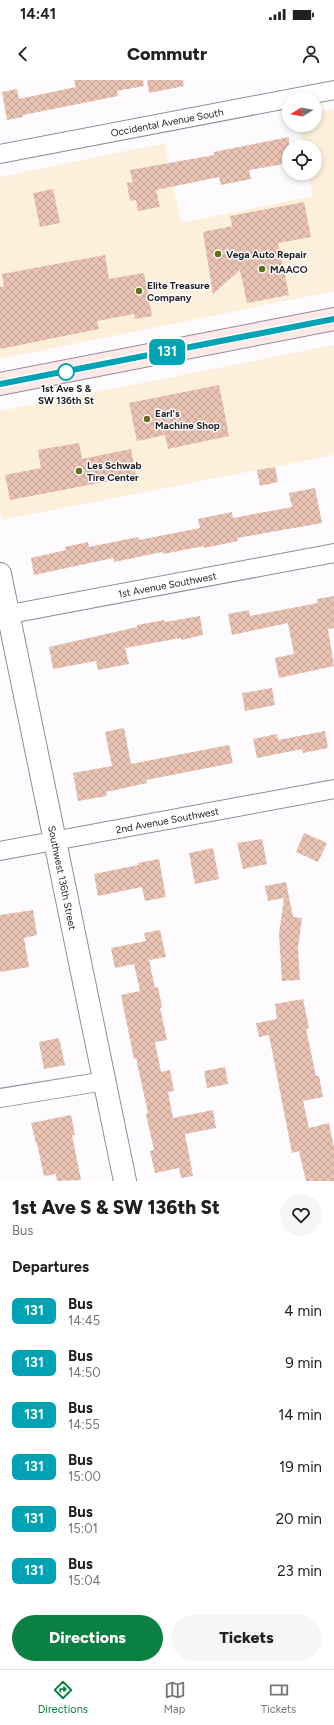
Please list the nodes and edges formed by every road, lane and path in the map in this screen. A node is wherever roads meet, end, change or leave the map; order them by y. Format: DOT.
graph roads {
  1 [pos="334,90"];
  2 [pos="0,154"];
  3 [pos="334,319"];
  4 [pos="0,384"];
  5 [pos="334,553"];
  6 [pos="0,574"];
  7 [pos="4,616"];
  8 [pos="334,789"];
  9 [pos="55,841"];
  10 [pos="0,852"];
  11 [pos="105,1081"];
  12 [pos="0,1098"];
  13 [pos="126,1181"];
  1 -- 2 [label="street, Occidental Avenue South"];
  3 -- 4 [label="main road"];
  5 -- 7 [label="street, 1st Avenue Southwest"];
  6 -- 7 [label="street, Southwest 136th Street"];
  7 -- 9 [label="street, Southwest 136th Street"];
  8 -- 9 [label="street, 2nd Avenue Southwest"];
  9 -- 10 [label="street, 2nd Avenue Southwest"];
  9 -- 11 [label="street, Southwest 136th Street"];
  11 -- 12 [label="street"];
  11 -- 13 [label="street, Southwest 136th Street"];
}
